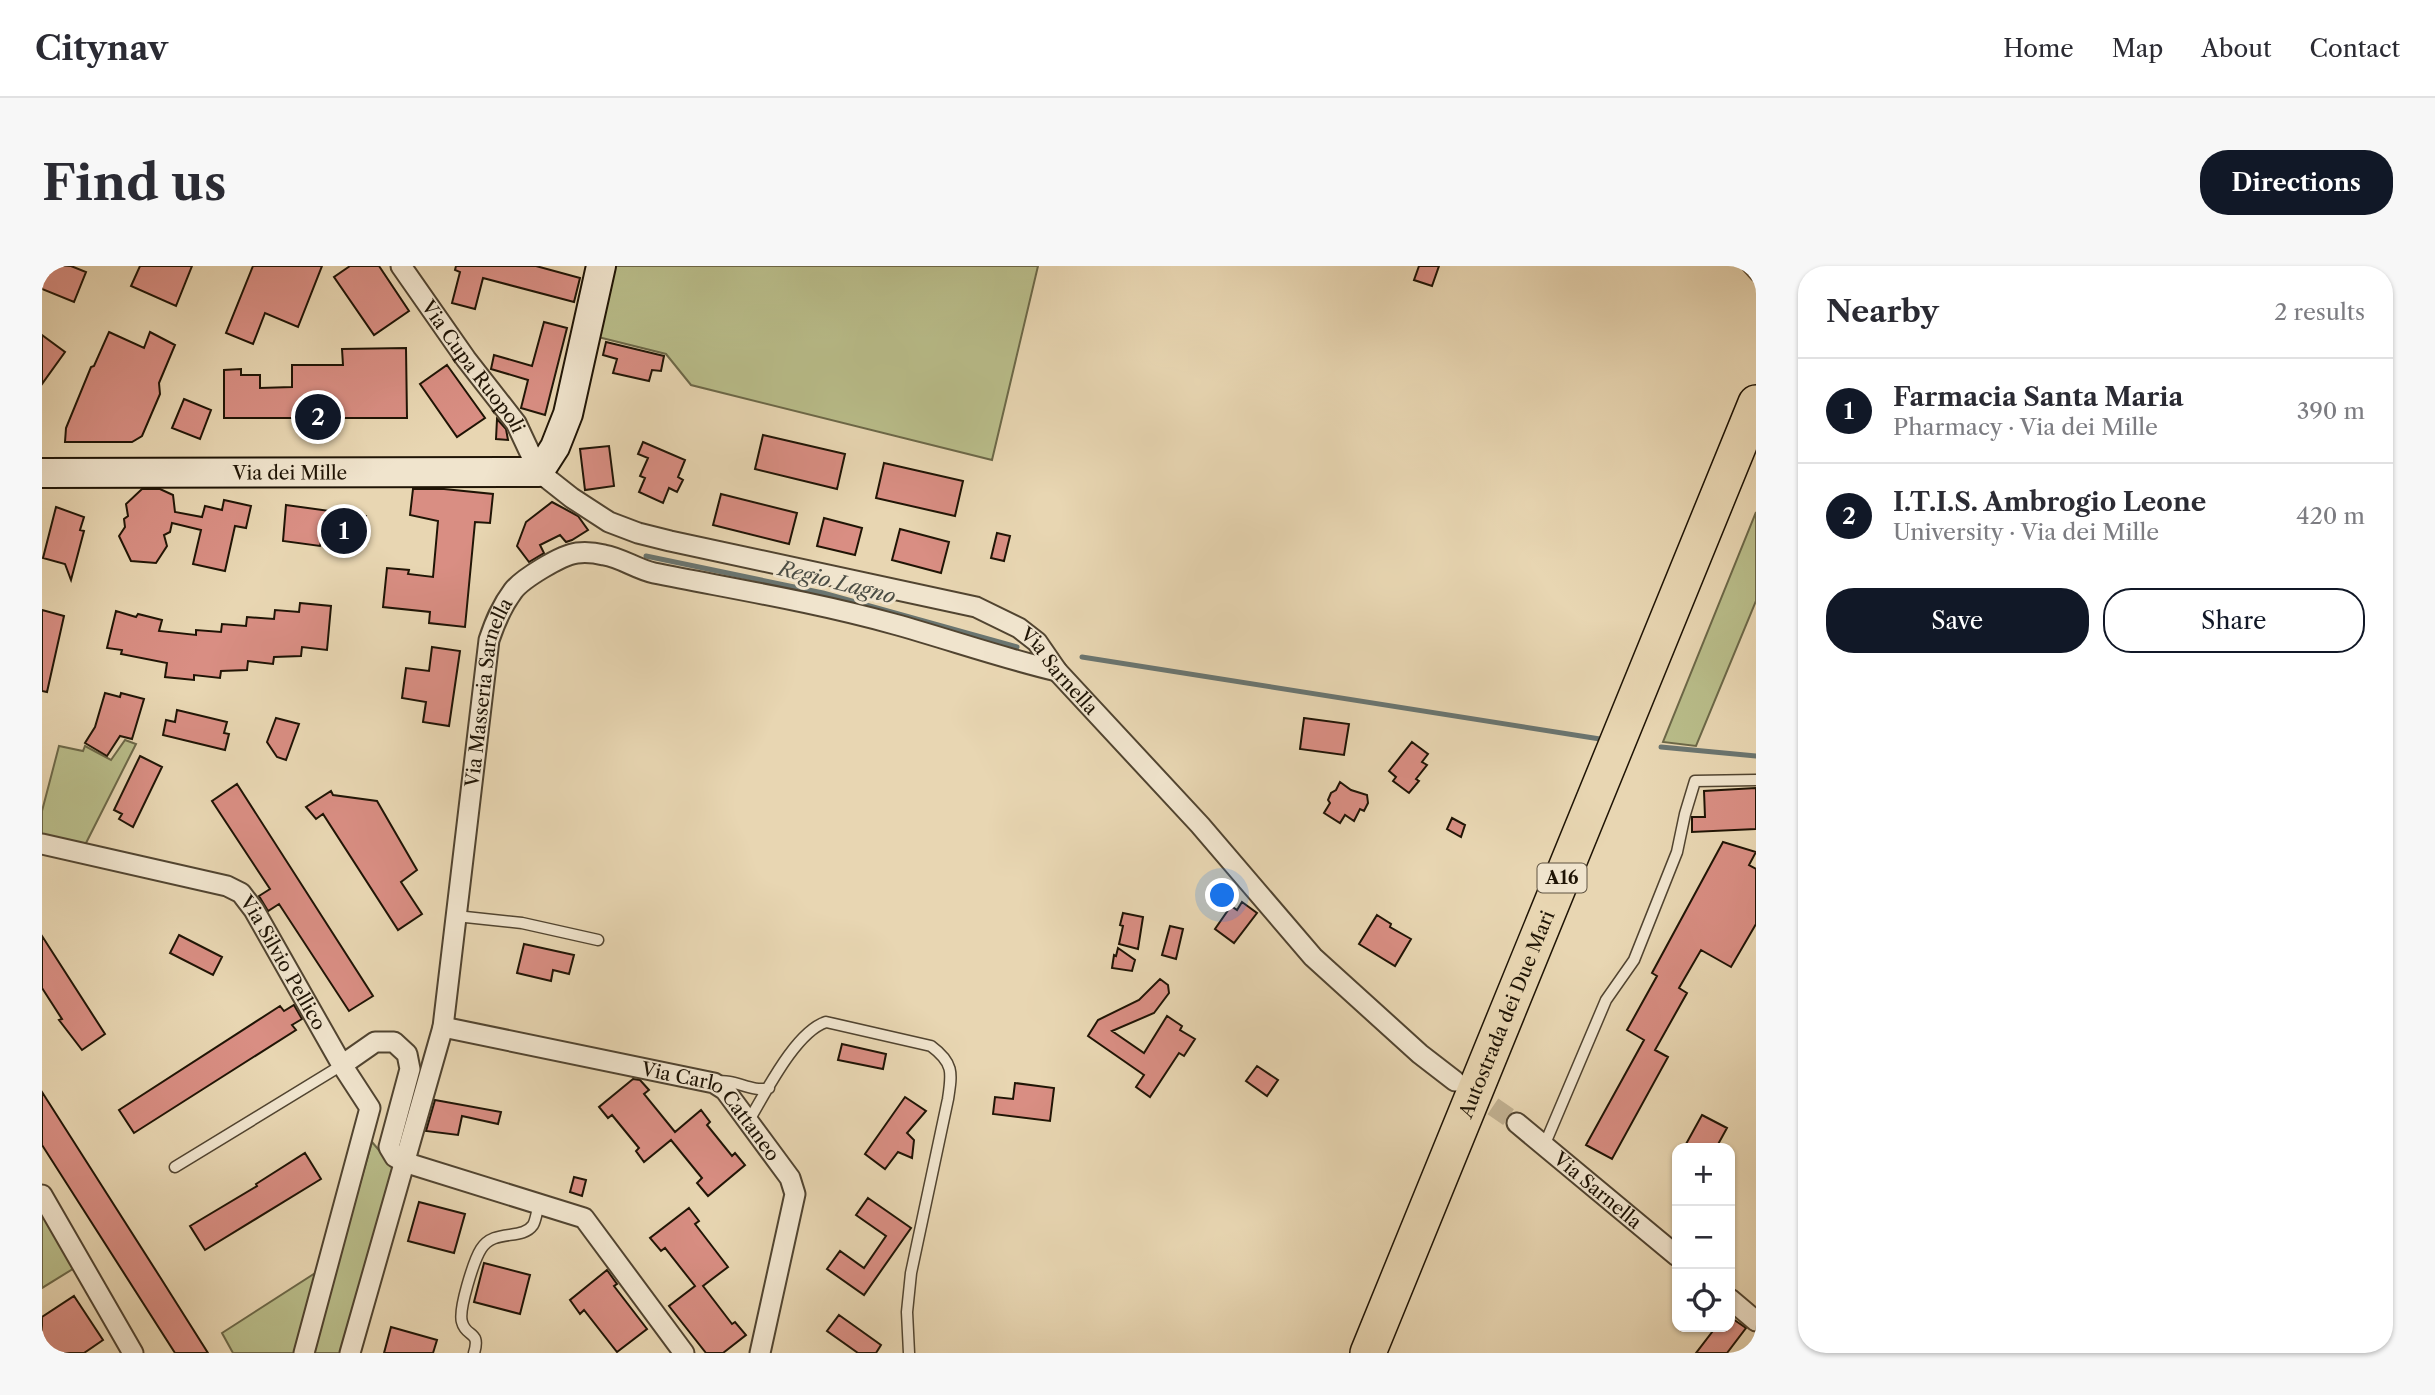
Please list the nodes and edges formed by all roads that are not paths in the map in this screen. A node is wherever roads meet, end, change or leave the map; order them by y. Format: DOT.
graph roads {
  1 [pos="401,266"];
  2 [pos="601,266"];
  3 [pos="1747,266"];
  4 [pos="1756,276"];
  5 [pos="1756,403"];
  6 [pos="1756,460"];
  7 [pos="539,472"];
  8 [pos="42,473"];
  9 [pos="638,533"];
  10 [pos="630,562"];
  11 [pos="1057,670"];
  12 [pos="1756,780"];
  13 [pos="42,844"];
  14 [pos="456,916"];
  15 [pos="598,940"];
  16 [pos="443,1027"];
  17 [pos="342,1065"];
  18 [pos="1455,1081"];
  19 [pos="714,1083"];
  20 [pos="769,1088"];
  21 [pos="748,1122"];
  22 [pos="1517,1123"];
  23 [pos="1544,1146"];
  24 [pos="404,1162"];
  25 [pos="175,1167"];
  26 [pos="42,1195"];
  27 [pos="539,1204"];
  28 [pos="1672,1252"];
  29 [pos="1735,1303"];
  30 [pos="1756,1321"];
  31 [pos="133,1353"];
  32 [pos="304,1353"];
  33 [pos="350,1353"];
  34 [pos="474,1353"];
  35 [pos="684,1353"];
  36 [pos="760,1353"];
  37 [pos="909,1353"];
  38 [pos="1368,1353"];
  39 [pos="1391,1353"];
  1 -- 7 [label="street, Via Cupa Ruopoli"];
  2 -- 7 [label="street"];
  3 -- 4 [label="lane"];
  5 -- 38 [label="highway, Autostrada dei Due Mari / A16"];
  6 -- 39 [label="highway, Autostrada dei Due Mari / A16"];
  7 -- 8 [label="street, Via dei Mille"];
  7 -- 9 [label="street, Via Sarnella"];
  9 -- 10 [label="street"];
  9 -- 11 [label="street, Via Sarnella"];
  10 -- 11 [label="street, Via Masseria Sarnella"];
  10 -- 14 [label="street, Via Masseria Sarnella"];
  11 -- 18 [label="street, Via Sarnella"];
  12 -- 23 [label="lane"];
  13 -- 17 [label="street, Via Silvio Pellico"];
  14 -- 15 [label="lane"];
  14 -- 16 [label="street, Via Masseria Sarnella"];
  16 -- 19 [label="street, Via Carlo Cattaneo"];
  16 -- 24 [label="street, Via Masseria Sarnella"];
  17 -- 24 [label="street"];
  17 -- 25 [label="lane"];
  17 -- 32 [label="street, Via Silvio Pellico"];
  19 -- 20 [label="lane"];
  19 -- 21 [label="street, Via Carlo Cattaneo"];
  20 -- 21 [label="lane"];
  20 -- 37 [label="lane"];
  21 -- 36 [label="street, Via Carlo Cattaneo"];
  22 -- 23 [label="street, Via Sarnella"];
  23 -- 28 [label="street, Via Sarnella"];
  24 -- 27 [label="street"];
  24 -- 33 [label="street, Via Masseria Sarnella"];
  26 -- 31 [label="street"];
  27 -- 34 [label="lane"];
  27 -- 35 [label="street"];
  29 -- 30 [label="street"];
}
